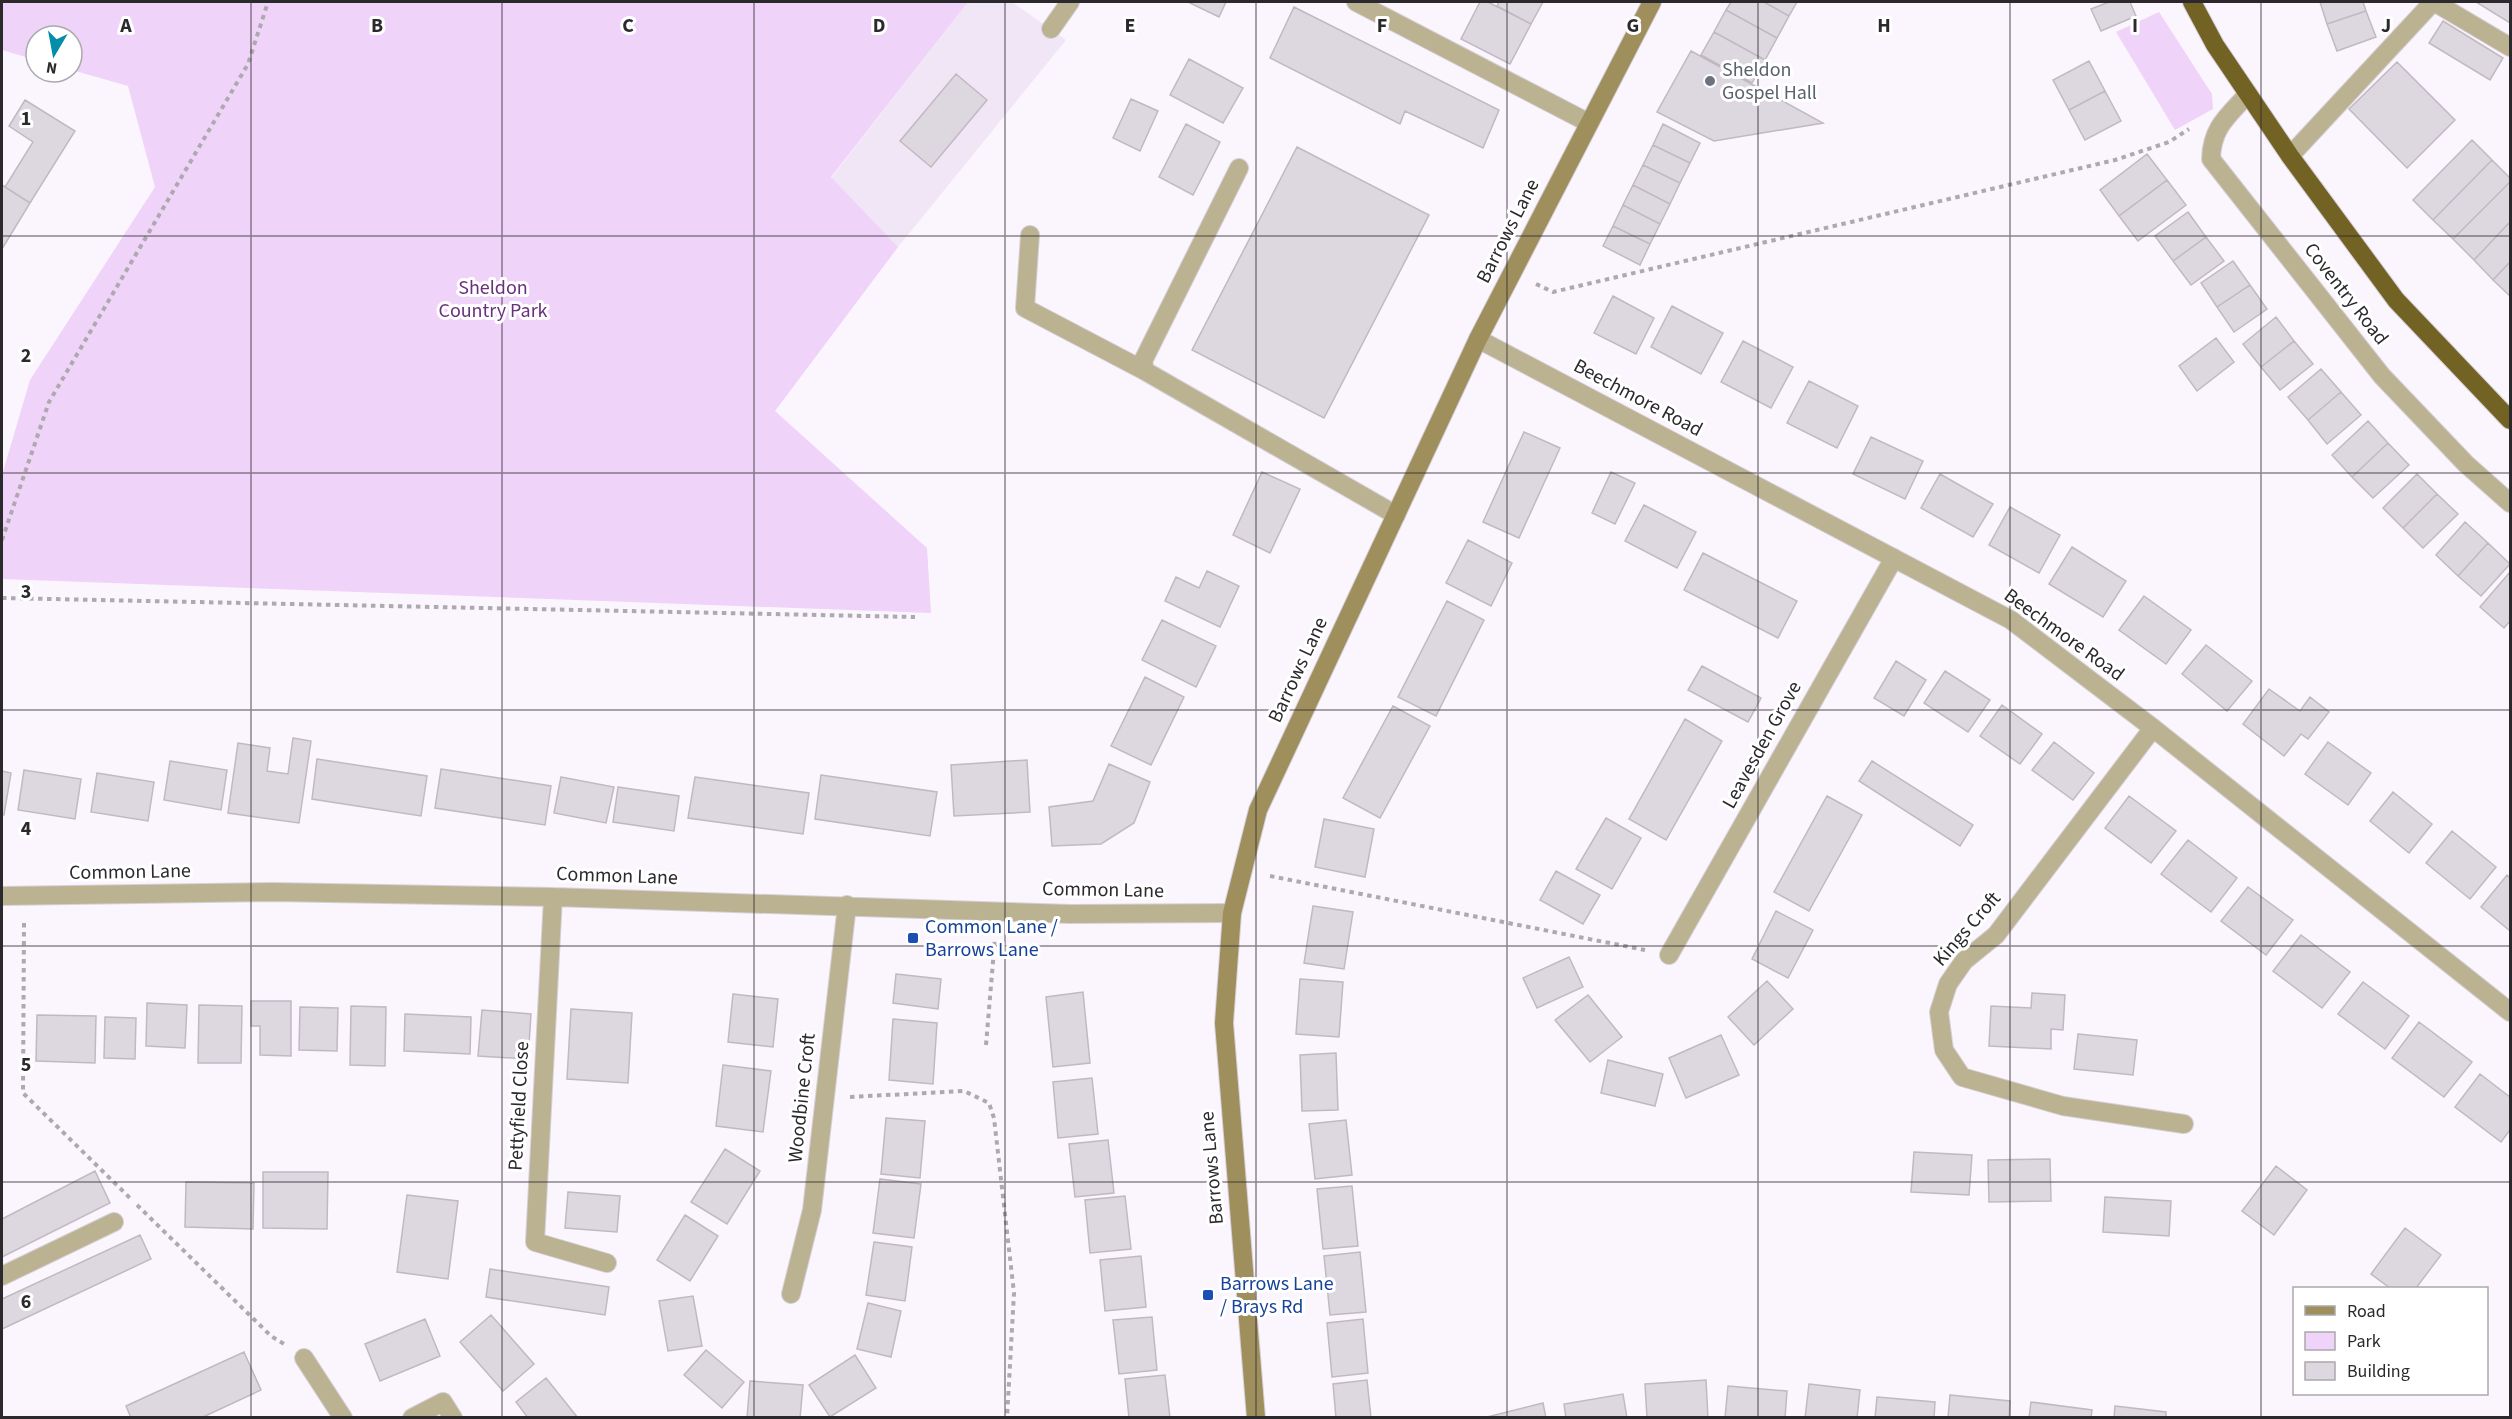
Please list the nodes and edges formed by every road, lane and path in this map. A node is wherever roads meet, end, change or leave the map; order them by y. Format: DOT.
graph roads {
  1 [pos="268,2"];
  2 [pos="1070,2"];
  3 [pos="1356,2"];
  4 [pos="1652,2"];
  5 [pos="2192,2"];
  6 [pos="2433,2"];
  7 [pos="1051,29"];
  8 [pos="2511,47"];
  9 [pos="2248,94"];
  10 [pos="1589,123"];
  11 [pos="2218,126"];
  12 [pos="2290,156"];
  13 [pos="1239,168"];
  14 [pos="1030,236"];
  15 [pos="1512,274"];
  16 [pos="1478,339"];
  17 [pos="1145,371"];
  18 [pos="2511,420"];
  19 [pos="2511,503"];
  20 [pos="1396,515"];
  21 [pos="2,540"];
  22 [pos="1894,558"];
  23 [pos="2,598"];
  24 [pos="915,617"];
  25 [pos="2153,728"];
  26 [pos="1242,871"];
  27 [pos="2,896"];
  28 [pos="25,896"];
  29 [pos="553,897"];
  30 [pos="847,905"];
  31 [pos="997,911"];
  32 [pos="1232,913"];
  33 [pos="1669,955"];
  34 [pos="2511,1012"];
  35 [pos="986,1045"];
  36 [pos="825,1098"];
  37 [pos="2184,1124"];
  38 [pos="114,1222"];
  39 [pos="607,1263"];
  40 [pos="2,1276"];
  41 [pos="791,1294"];
  42 [pos="304,1358"];
  43 [pos="343,1418"];
  44 [pos="412,1418"];
  45 [pos="453,1418"];
  46 [pos="1007,1418"];
  47 [pos="1256,1418"];
  1 -- 21 [label="path"];
  2 -- 7 [label="street"];
  3 -- 10 [label="street"];
  4 -- 10 [label="street, Barrows Lane"];
  5 -- 9 [label="highway, Coventry Road"];
  6 -- 8 [label="street"];
  6 -- 12 [label="street"];
  9 -- 11 [label="street, Coventry Road"];
  9 -- 12 [label="highway, Coventry Road"];
  10 -- 15 [label="street, Barrows Lane"];
  11 -- 15 [label="path"];
  11 -- 19 [label="street, Coventry Road"];
  12 -- 18 [label="highway, Coventry Road"];
  13 -- 17 [label="street"];
  14 -- 17 [label="street"];
  15 -- 16 [label="street, Barrows Lane"];
  16 -- 20 [label="street, Barrows Lane"];
  16 -- 22 [label="street, Beechmore Road"];
  17 -- 20 [label="street"];
  20 -- 26 [label="street, Barrows Lane"];
  22 -- 25 [label="street, Beechmore Road"];
  22 -- 33 [label="street, Leavesden Grove"];
  23 -- 24 [label="path"];
  25 -- 34 [label="street, Beechmore Road"];
  25 -- 37 [label="street, Kings Croft"];
  26 -- 32 [label="street, Barrows Lane"];
  26 -- 33 [label="path"];
  27 -- 28 [label="street, Common Lane"];
  28 -- 29 [label="street, Common Lane"];
  28 -- 42 [label="path"];
  29 -- 30 [label="street, Common Lane"];
  29 -- 39 [label="street, Pettyfield Close"];
  30 -- 31 [label="street, Common Lane"];
  30 -- 36 [label="street, Woodbine Croft"];
  31 -- 32 [label="street, Common Lane"];
  31 -- 35 [label="path"];
  32 -- 47 [label="street, Barrows Lane"];
  36 -- 41 [label="street, Woodbine Croft"];
  36 -- 46 [label="path"];
  38 -- 40 [label="street"];
  42 -- 43 [label="street"];
  44 -- 45 [label="street"];
}
